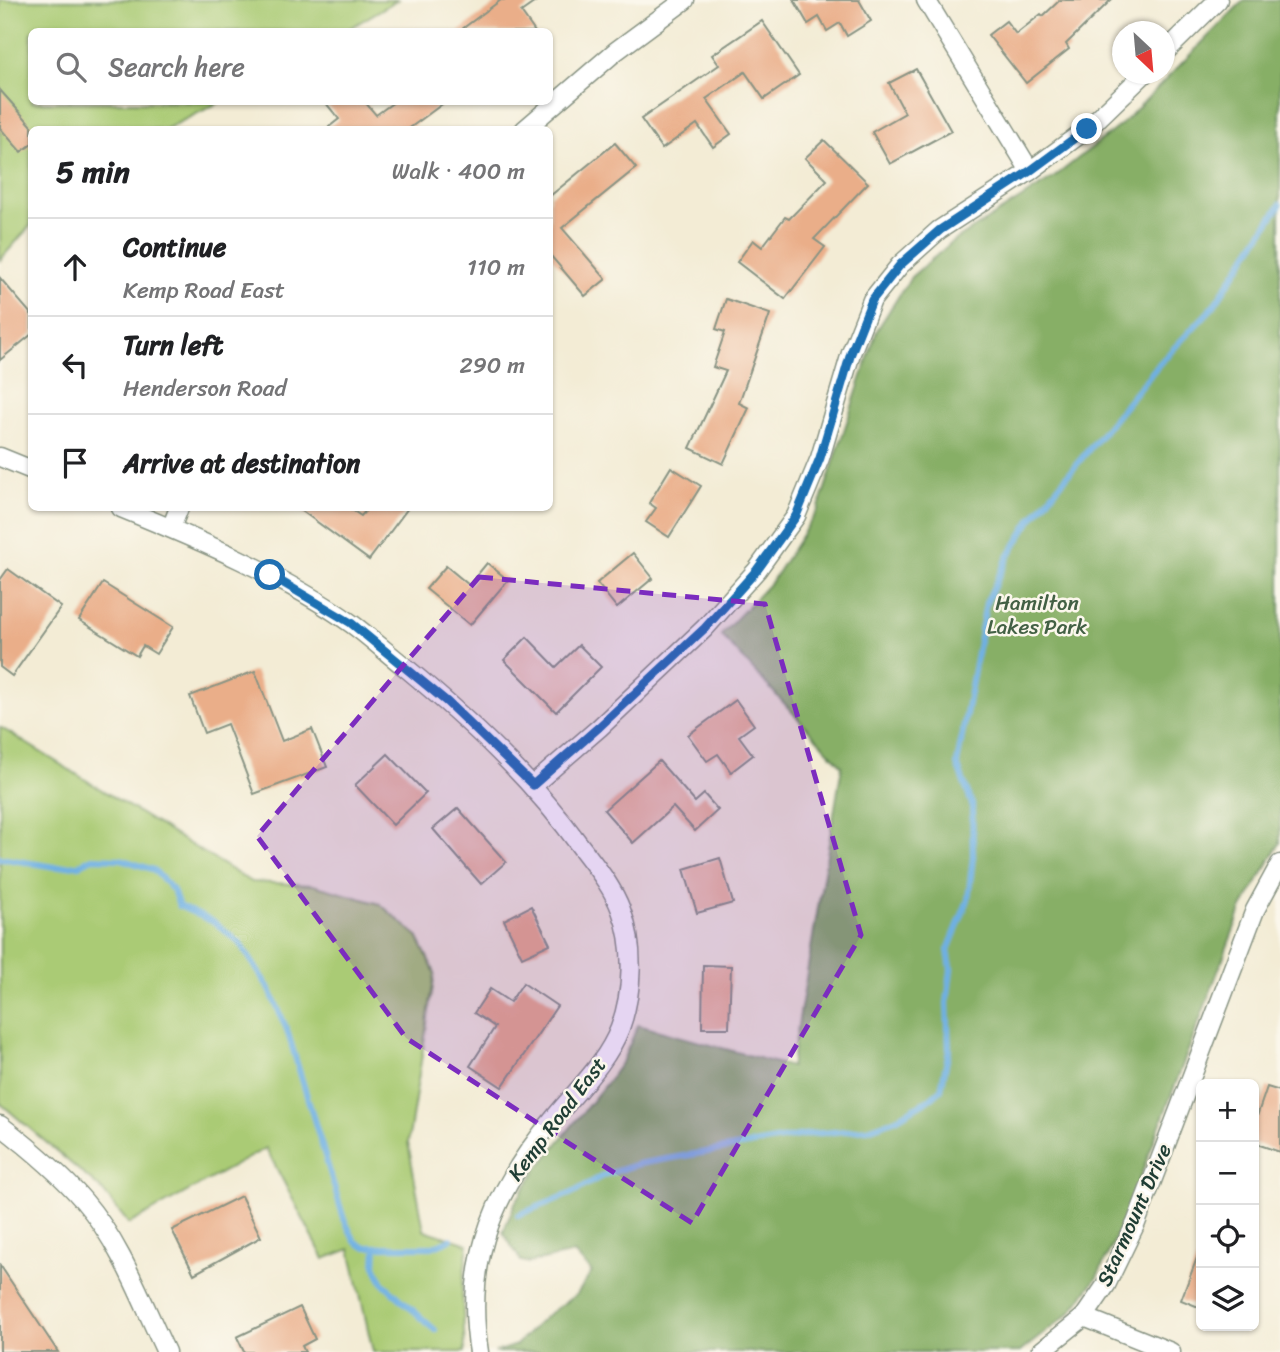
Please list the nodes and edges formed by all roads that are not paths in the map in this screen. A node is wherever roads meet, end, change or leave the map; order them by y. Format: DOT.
graph roads {
  1 [pos="685,0"];
  2 [pos="926,0"];
  3 [pos="1218,0"];
  4 [pos="1175,42"];
  5 [pos="1134,84"];
  6 [pos="529,126"];
  7 [pos="1030,171"];
  8 [pos="0,457"];
  9 [pos="28,468"];
  10 [pos="128,511"];
  11 [pos="178,511"];
  12 [pos="171,528"];
  13 [pos="533,785"];
  14 [pos="1280,864"];
  15 [pos="0,1125"];
  16 [pos="1084,1317"];
  17 [pos="166,1352"];
  18 [pos="479,1352"];
  19 [pos="1040,1352"];
  20 [pos="1171,1352"];
  1 -- 6 [label="street"];
  2 -- 7 [label="street"];
  3 -- 4 [label="street"];
  5 -- 7 [label="street"];
  7 -- 13 [label="street"];
  8 -- 9 [label="street"];
  10 -- 12 [label="street, Kemp Road East"];
  11 -- 12 [label="street"];
  12 -- 13 [label="street, Kemp Road East"];
  13 -- 18 [label="street, Kemp Road East"];
  14 -- 16 [label="street, Starmount Drive"];
  15 -- 17 [label="street"];
  16 -- 19 [label="street, Starmount Drive"];
  16 -- 20 [label="street"];
}
